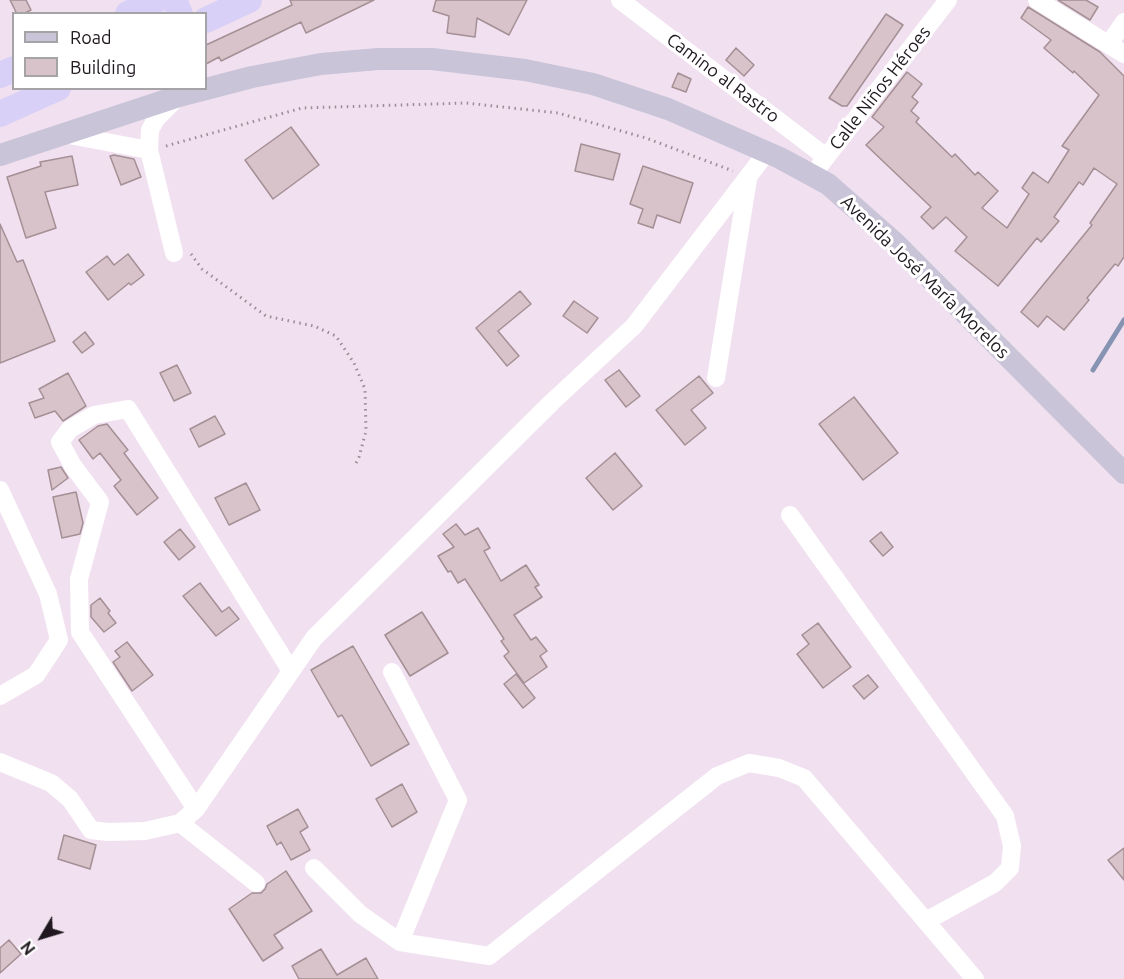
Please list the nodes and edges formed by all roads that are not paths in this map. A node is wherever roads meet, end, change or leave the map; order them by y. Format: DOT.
graph roads {
  1 [pos="156,0"];
  2 [pos="249,0"];
  3 [pos="620,0"];
  4 [pos="948,0"];
  5 [pos="1037,0"];
  6 [pos="132,12"];
  7 [pos="207,20"];
  8 [pos="1124,22"];
  9 [pos="1117,49"];
  10 [pos="207,89"];
  11 [pos="54,90"];
  12 [pos="202,90"];
  13 [pos="179,96"];
  14 [pos="0,114"];
  15 [pos="64,134"];
  16 [pos="149,150"];
  17 [pos="767,152"];
  18 [pos="0,155"];
  19 [pos="826,157"];
  20 [pos="812,176"];
  21 [pos="748,177"];
  22 [pos="182,253"];
  23 [pos="716,378"];
  24 [pos="1124,473"];
  25 [pos="0,490"];
  26 [pos="790,515"];
  27 [pos="291,671"];
  28 [pos="392,672"];
  29 [pos="0,696"];
  30 [pos="0,762"];
  31 [pos="196,809"];
  32 [pos="180,823"];
  33 [pos="314,868"];
  34 [pos="256,884"];
  35 [pos="926,921"];
  36 [pos="400,942"];
  37 [pos="975,979"];
  1 -- 6 [label="highway"];
  2 -- 7 [label="highway"];
  3 -- 19 [label="street, Camino al Rastro"];
  4 -- 19 [label="street, Calle Niños Héroes"];
  5 -- 9 [label="street"];
  8 -- 9 [label="street"];
  10 -- 17 [label="main road, Avenida José María Morelos"];
  11 -- 14 [label="highway"];
  12 -- 13 [label="main road, Avenida José María Morelos"];
  13 -- 15 [label="main road, Avenida José María Morelos"];
  13 -- 16 [label="street"];
  15 -- 16 [label="street"];
  15 -- 18 [label="main road, Avenida José María Morelos"];
  16 -- 22 [label="street"];
  17 -- 20 [label="main road, Avenida José María Morelos"];
  17 -- 21 [label="street"];
  19 -- 20 [label="street, Calle Niños Héroes"];
  20 -- 24 [label="main road, Avenida José María Morelos"];
  21 -- 23 [label="street"];
  21 -- 27 [label="street"];
  25 -- 29 [label="street"];
  26 -- 35 [label="street"];
  27 -- 31 [label="street"];
  27 -- 31 [label="street"];
  28 -- 36 [label="street"];
  30 -- 32 [label="street"];
  31 -- 32 [label="street"];
  32 -- 34 [label="street"];
  33 -- 36 [label="street"];
  35 -- 36 [label="street"];
  35 -- 37 [label="street"];
}
